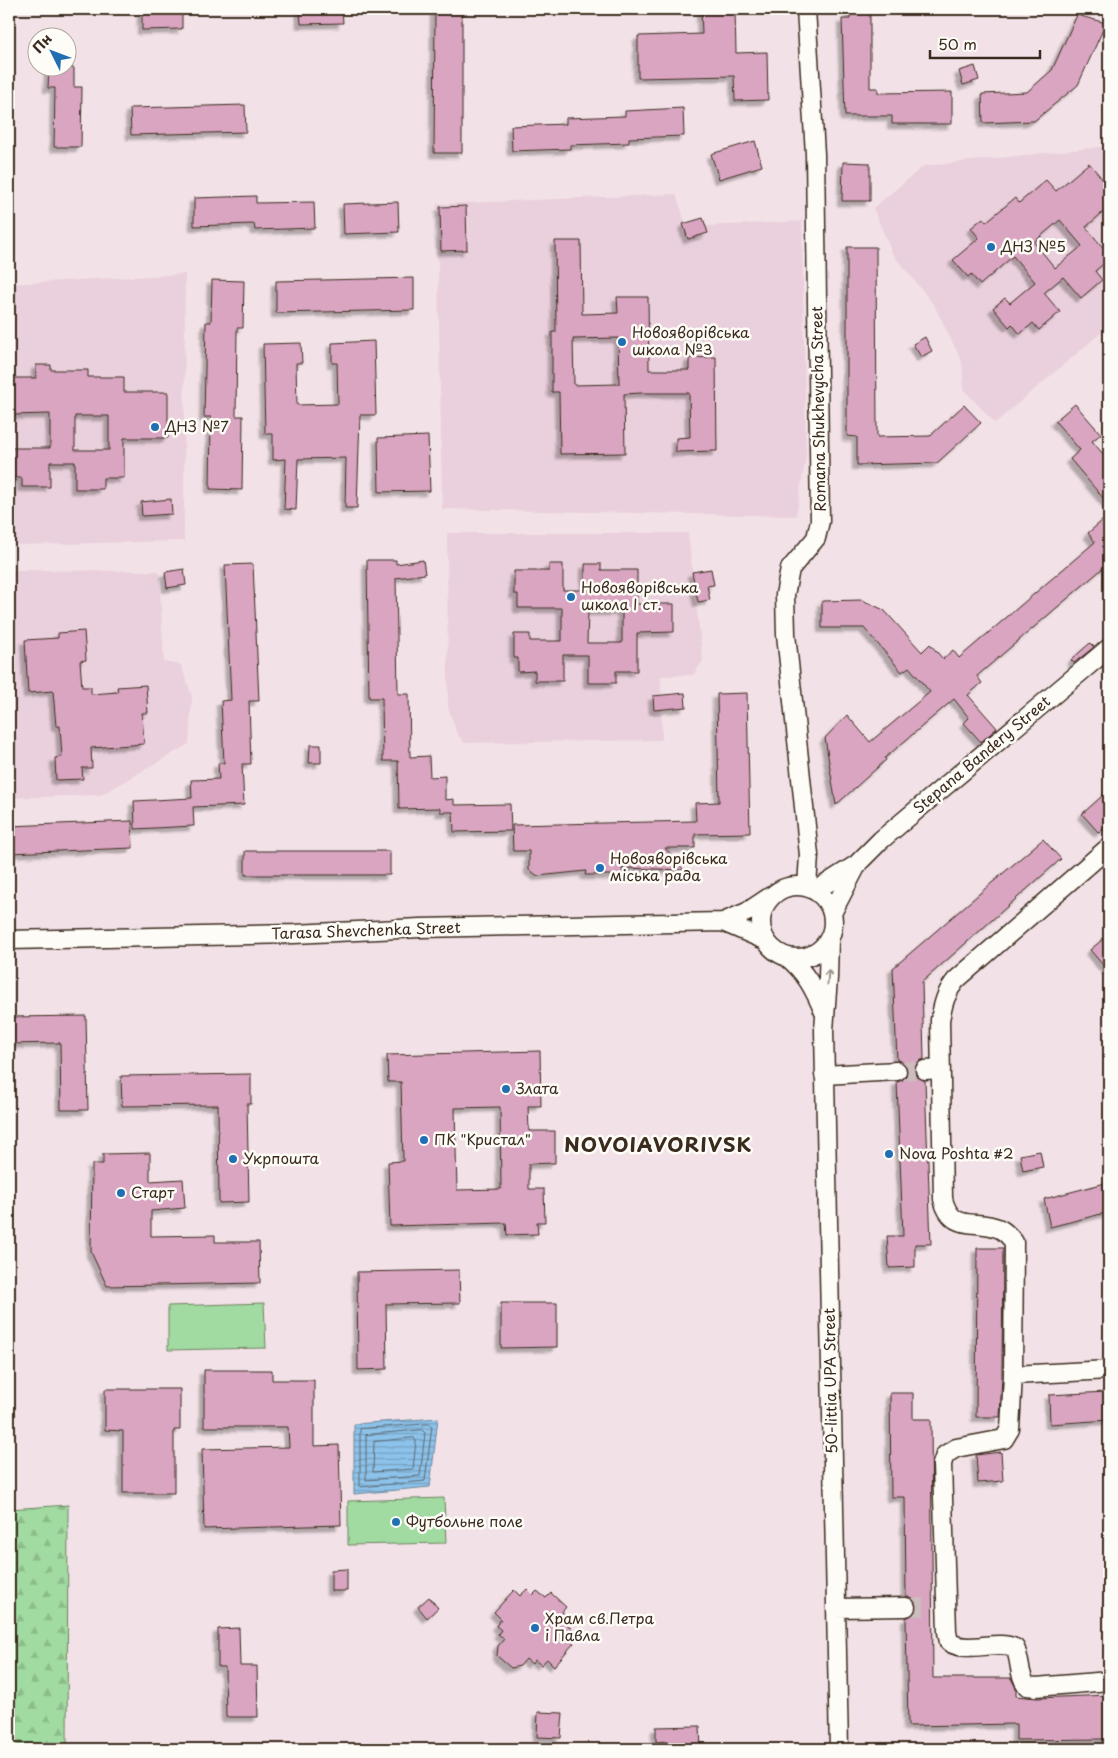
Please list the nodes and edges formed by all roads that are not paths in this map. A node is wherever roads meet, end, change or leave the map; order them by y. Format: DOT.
graph roads {
  1 [pos="806,9"];
  2 [pos="1109,648"];
  3 [pos="1109,848"];
  4 [pos="857,864"];
  5 [pos="811,889"];
  6 [pos="771,896"];
  7 [pos="832,913"];
  8 [pos="723,922"];
  9 [pos="9,940"];
  10 [pos="765,940"];
  11 [pos="828,940"];
  12 [pos="787,958"];
  13 [pos="825,1012"];
  14 [pos="897,1071"];
  15 [pos="824,1075"];
  16 [pos="1109,1370"];
  17 [pos="1014,1375"];
  18 [pos="906,1607"];
  19 [pos="836,1608"];
  20 [pos="1109,1681"];
  21 [pos="839,1749"];
  1 -- 5 [label="street, Romana Shukhevycha Street"];
  2 -- 4 [label="street, Stepana Bandery Street"];
  3 -- 17 [label="street"];
  4 -- 5 [label="street, Stepana Bandery Street"];
  4 -- 7 [label="street, Stepana Bandery Street"];
  5 -- 6 [label="street"];
  5 -- 7 [label="street"];
  6 -- 8 [label="street, Tarasa Shevchenka Street"];
  6 -- 10 [label="street"];
  7 -- 11 [label="street"];
  8 -- 9 [label="street, Tarasa Shevchenka Street"];
  8 -- 10 [label="street, Tarasa Shevchenka Street"];
  10 -- 12 [label="street"];
  11 -- 12 [label="street"];
  13 -- 11 [label="street, 50-littia UPA Street, one-way"];
  12 -- 13 [label="street, 50-littia UPA Street"];
  13 -- 15 [label="street, 50-littia UPA Street"];
  14 -- 15 [label="street"];
  15 -- 19 [label="street, 50-littia UPA Street"];
  16 -- 17 [label="street"];
  17 -- 20 [label="street"];
  18 -- 19 [label="street"];
  19 -- 21 [label="street, 50-littia UPA Street"];
}
